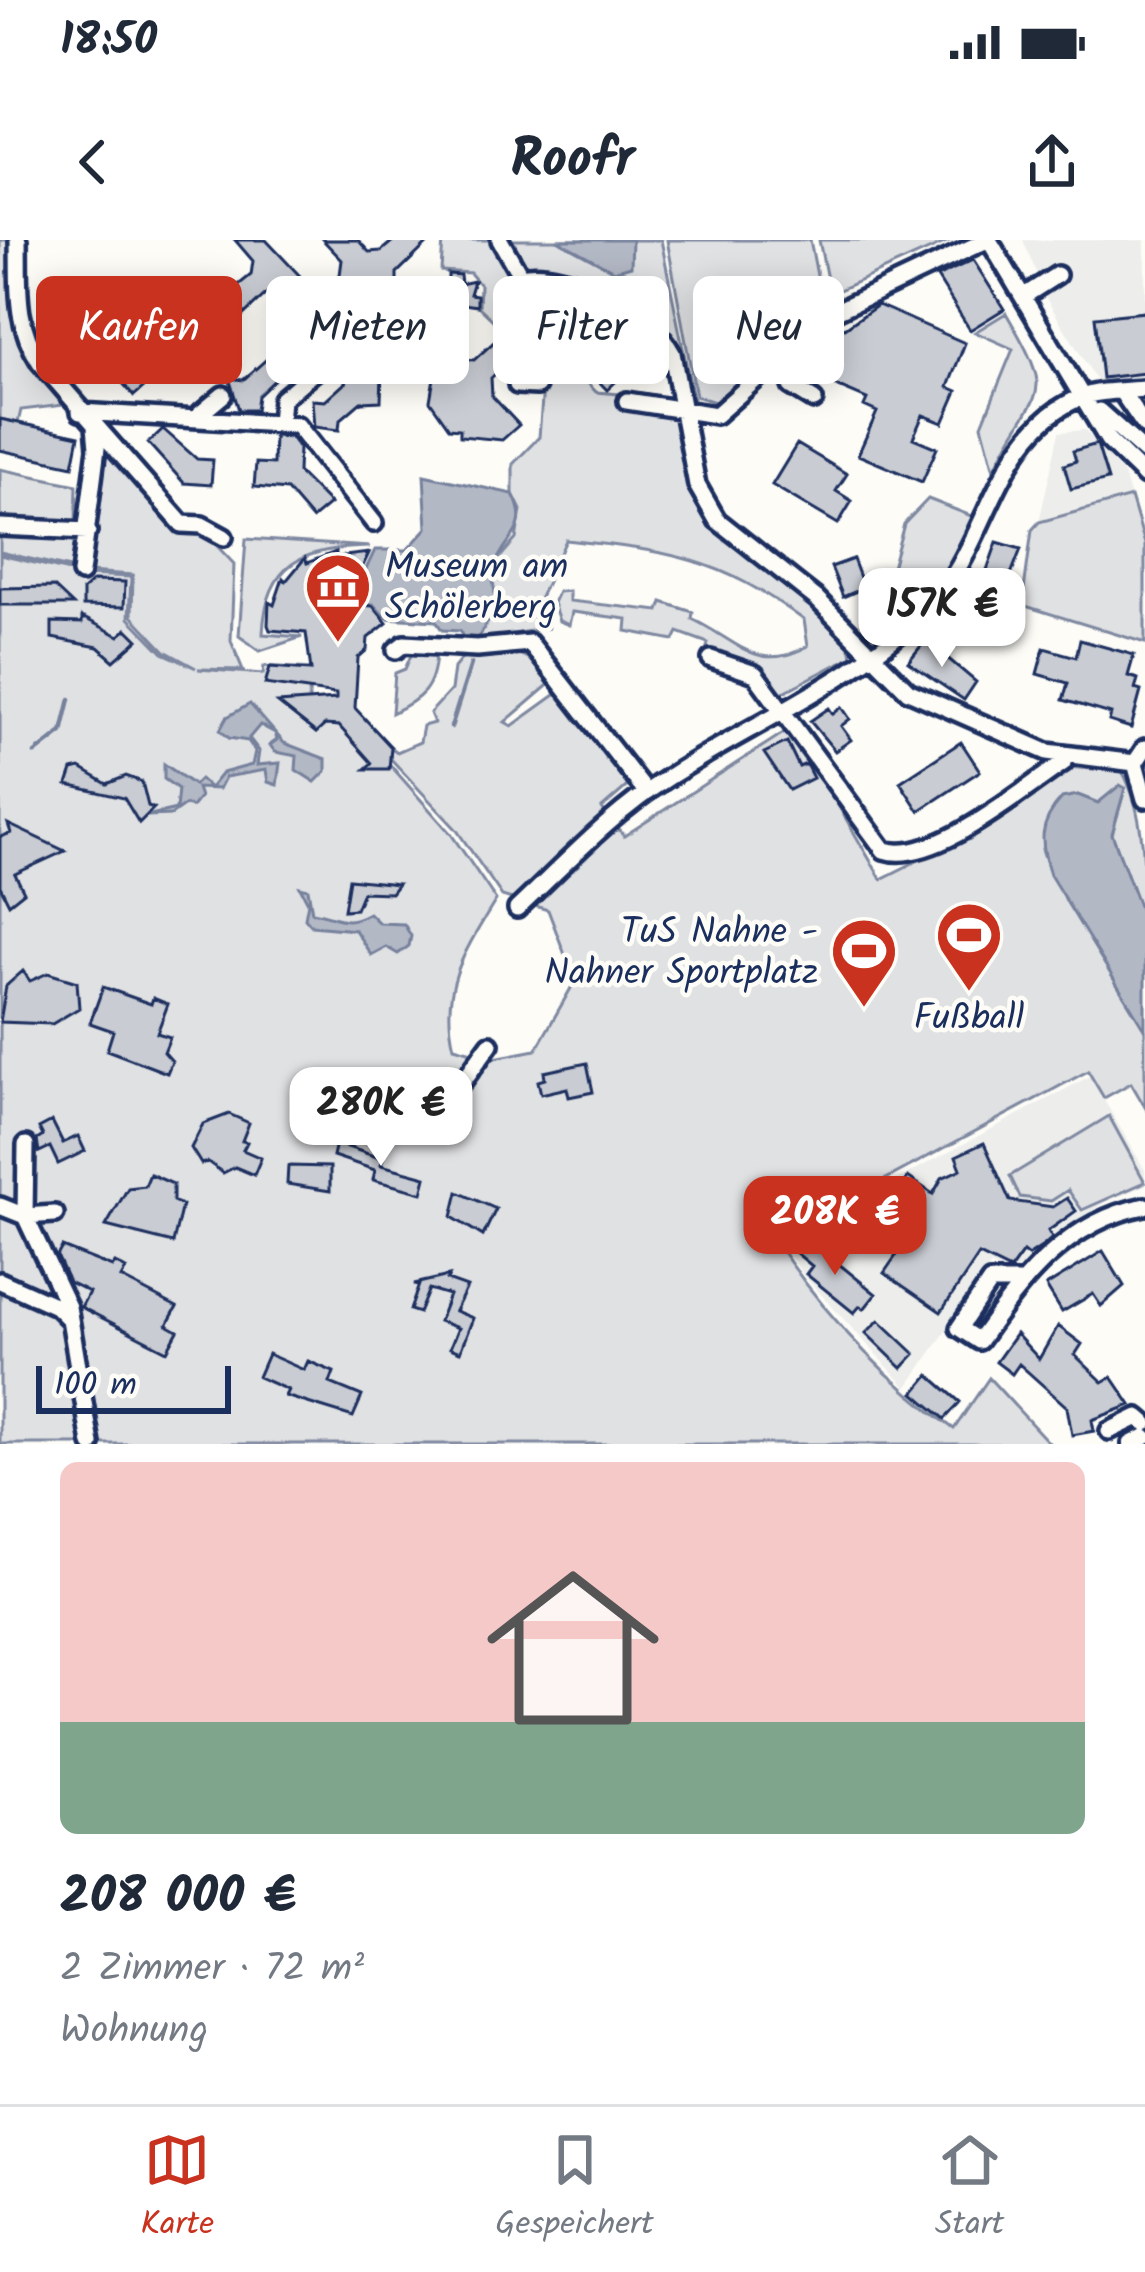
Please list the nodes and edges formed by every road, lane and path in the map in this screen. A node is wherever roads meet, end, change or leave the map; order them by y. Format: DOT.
graph roads {
  1 [pos="19,240"];
  2 [pos="500,240"];
  3 [pos="988,240"];
  4 [pos="1057,275"];
  5 [pos="520,276"];
  6 [pos="524,276"];
  7 [pos="556,276"];
  8 [pos="1024,296"];
  9 [pos="844,307"];
  10 [pos="669,348"];
  11 [pos="300,384"];
  12 [pos="537,384"];
  13 [pos="750,384"];
  14 [pos="791,384"];
  15 [pos="517,385"];
  16 [pos="1145,388"];
  17 [pos="1120,391"];
  18 [pos="223,394"];
  19 [pos="1084,396"];
  20 [pos="814,400"];
  21 [pos="627,401"];
  22 [pos="682,407"];
  23 [pos="80,412"];
  24 [pos="199,416"];
  25 [pos="280,423"];
  26 [pos="95,426"];
  27 [pos="1145,426"];
  28 [pos="1145,452"];
  29 [pos="1145,476"];
  30 [pos="374,524"];
  31 [pos="0,527"];
  32 [pos="88,531"];
  33 [pos="224,537"];
  34 [pos="81,573"];
  35 [pos="396,650"];
  36 [pos="872,655"];
  37 [pos="711,658"];
  38 [pos="781,710"];
  39 [pos="1145,748"];
  40 [pos="1064,756"];
  41 [pos="1135,763"];
  42 [pos="646,793"];
  43 [pos="1145,799"];
  44 [pos="517,909"];
  45 [pos="490,1044"];
  46 [pos="450,1099"];
  47 [pos="26,1145"];
  48 [pos="0,1205"];
  49 [pos="1145,1206"];
  50 [pos="55,1214"];
  51 [pos="25,1216"];
  52 [pos="0,1281"];
  53 [pos="1019,1282"];
  54 [pos="71,1321"];
  55 [pos="1145,1423"];
  56 [pos="1109,1431"];
  57 [pos="1145,1437"];
  58 [pos="91,1444"];
  59 [pos="1131,1444"];
  1 -- 23 [label="street"];
  2 -- 5 [label="street"];
  3 -- 8 [label="street"];
  3 -- 9 [label="street"];
  4 -- 8 [label="street"];
  6 -- 7 [label="street"];
  8 -- 19 [label="street"];
  10 -- 22 [label="street"];
  11 -- 25 [label="street"];
  12 -- 15 [label="street"];
  13 -- 22 [label="street"];
  14 -- 20 [label="street"];
  16 -- 17 [label="street"];
  17 -- 19 [label="street"];
  17 -- 27 [label="street"];
  18 -- 24 [label="street"];
  19 -- 28 [label="street"];
  19 -- 29 [label="street"];
  19 -- 36 [label="street"];
  21 -- 22 [label="street"];
  22 -- 36 [label="street"];
  23 -- 24 [label="street"];
  23 -- 26 [label="street"];
  24 -- 25 [label="street"];
  25 -- 30 [label="street"];
  26 -- 32 [label="street"];
  26 -- 33 [label="street"];
  31 -- 32 [label="street"];
  32 -- 34 [label="street"];
  35 -- 42 [label="street"];
  36 -- 38 [label="street"];
  36 -- 40 [label="street"];
  37 -- 38 [label="street"];
  38 -- 40 [label="street"];
  38 -- 42 [label="street"];
  39 -- 41 [label="street"];
  40 -- 41 [label="street"];
  41 -- 43 [label="street"];
  42 -- 44 [label="street"];
  45 -- 46 [label="street"];
  47 -- 51 [label="street"];
  48 -- 51 [label="street"];
  49 -- 53 [label="street"];
  50 -- 51 [label="street"];
  51 -- 54 [label="street"];
  52 -- 54 [label="street"];
  54 -- 58 [label="street"];
  55 -- 56 [label="street"];
  57 -- 59 [label="street"];
}
